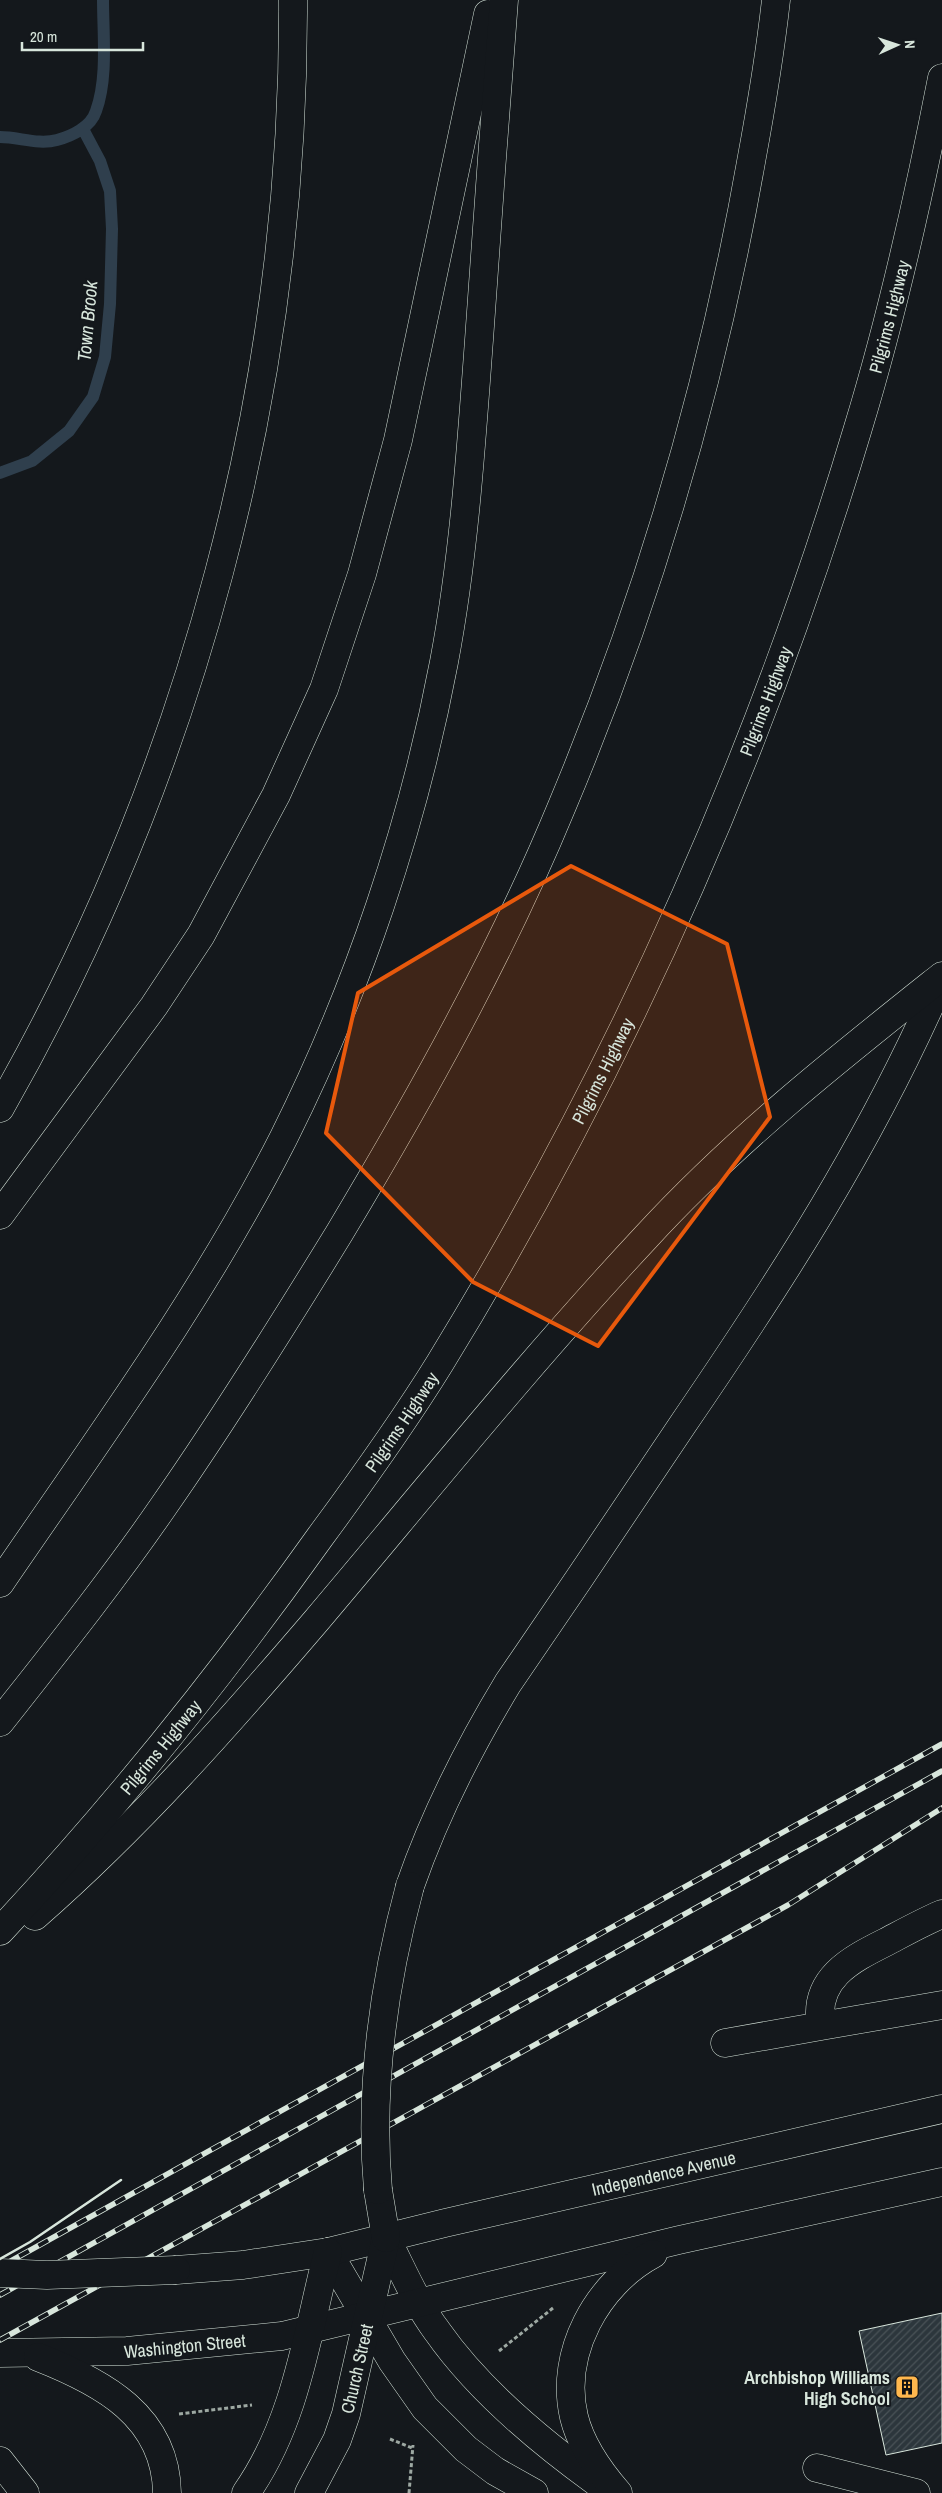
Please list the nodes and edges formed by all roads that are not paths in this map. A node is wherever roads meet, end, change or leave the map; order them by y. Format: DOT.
graph roads {
  1 [pos="293,0"];
  2 [pos="491,0"];
  3 [pos="504,0"];
  4 [pos="776,0"];
  5 [pos="942,78"];
  6 [pos="942,977"];
  7 [pos="0,1108"];
  8 [pos="0,1215"];
  9 [pos="0,1583"];
  10 [pos="0,1722"];
  11 [pos="942,1914"];
  12 [pos="0,1931"];
  13 [pos="0,1946"];
  14 [pos="942,2005"];
  15 [pos="821,2026"];
  16 [pos="725,2043"];
  17 [pos="942,2109"];
  18 [pos="942,2182"];
  19 [pos="386,2238"];
  20 [pos="679,2240"];
  21 [pos="328,2252"];
  22 [pos="0,2273"];
  23 [pos="420,2304"];
  24 [pos="368,2317"];
  25 [pos="308,2332"];
  26 [pos="0,2352"];
  27 [pos="27,2353"];
  28 [pos="0,2461"];
  29 [pos="817,2468"];
  30 [pos="25,2493"];
  31 [pos="167,2493"];
  32 [pos="246,2493"];
  33 [pos="309,2493"];
  34 [pos="534,2493"];
  35 [pos="612,2493"];
  36 [pos="618,2493"];
  37 [pos="916,2493"];
  1 -- 7 [label="main road"];
  2 -- 8 [label="main road"];
  3 -- 9 [label="main road"];
  4 -- 10 [label="main road"];
  5 -- 12 [label="main road, Pilgrims Highway"];
  6 -- 13 [label="main road"];
  6 -- 19 [label="main road, bridge"];
  11 -- 15 [label="main road"];
  14 -- 15 [label="main road"];
  15 -- 16 [label="main road"];
  17 -- 19 [label="main road, Independence Avenue"];
  18 -- 20 [label="main road"];
  19 -- 21 [label="main road"];
  19 -- 23 [label="main road"];
  19 -- 24 [label="main road, Church Street"];
  20 -- 23 [label="main road"];
  20 -- 36 [label="main road"];
  21 -- 22 [label="main road, bridge"];
  21 -- 24 [label="main road"];
  21 -- 25 [label="main road"];
  23 -- 24 [label="main road, Washington Street"];
  23 -- 35 [label="main road"];
  24 -- 25 [label="main road, Washington Street"];
  24 -- 33 [label="main road, Church Street"];
  24 -- 34 [label="main road"];
  25 -- 27 [label="main road, Washington Street"];
  25 -- 32 [label="main road"];
  26 -- 27 [label="main road, Washington Street"];
  27 -- 31 [label="main road"];
  28 -- 30 [label="main road"];
  29 -- 37 [label="main road"];
}
